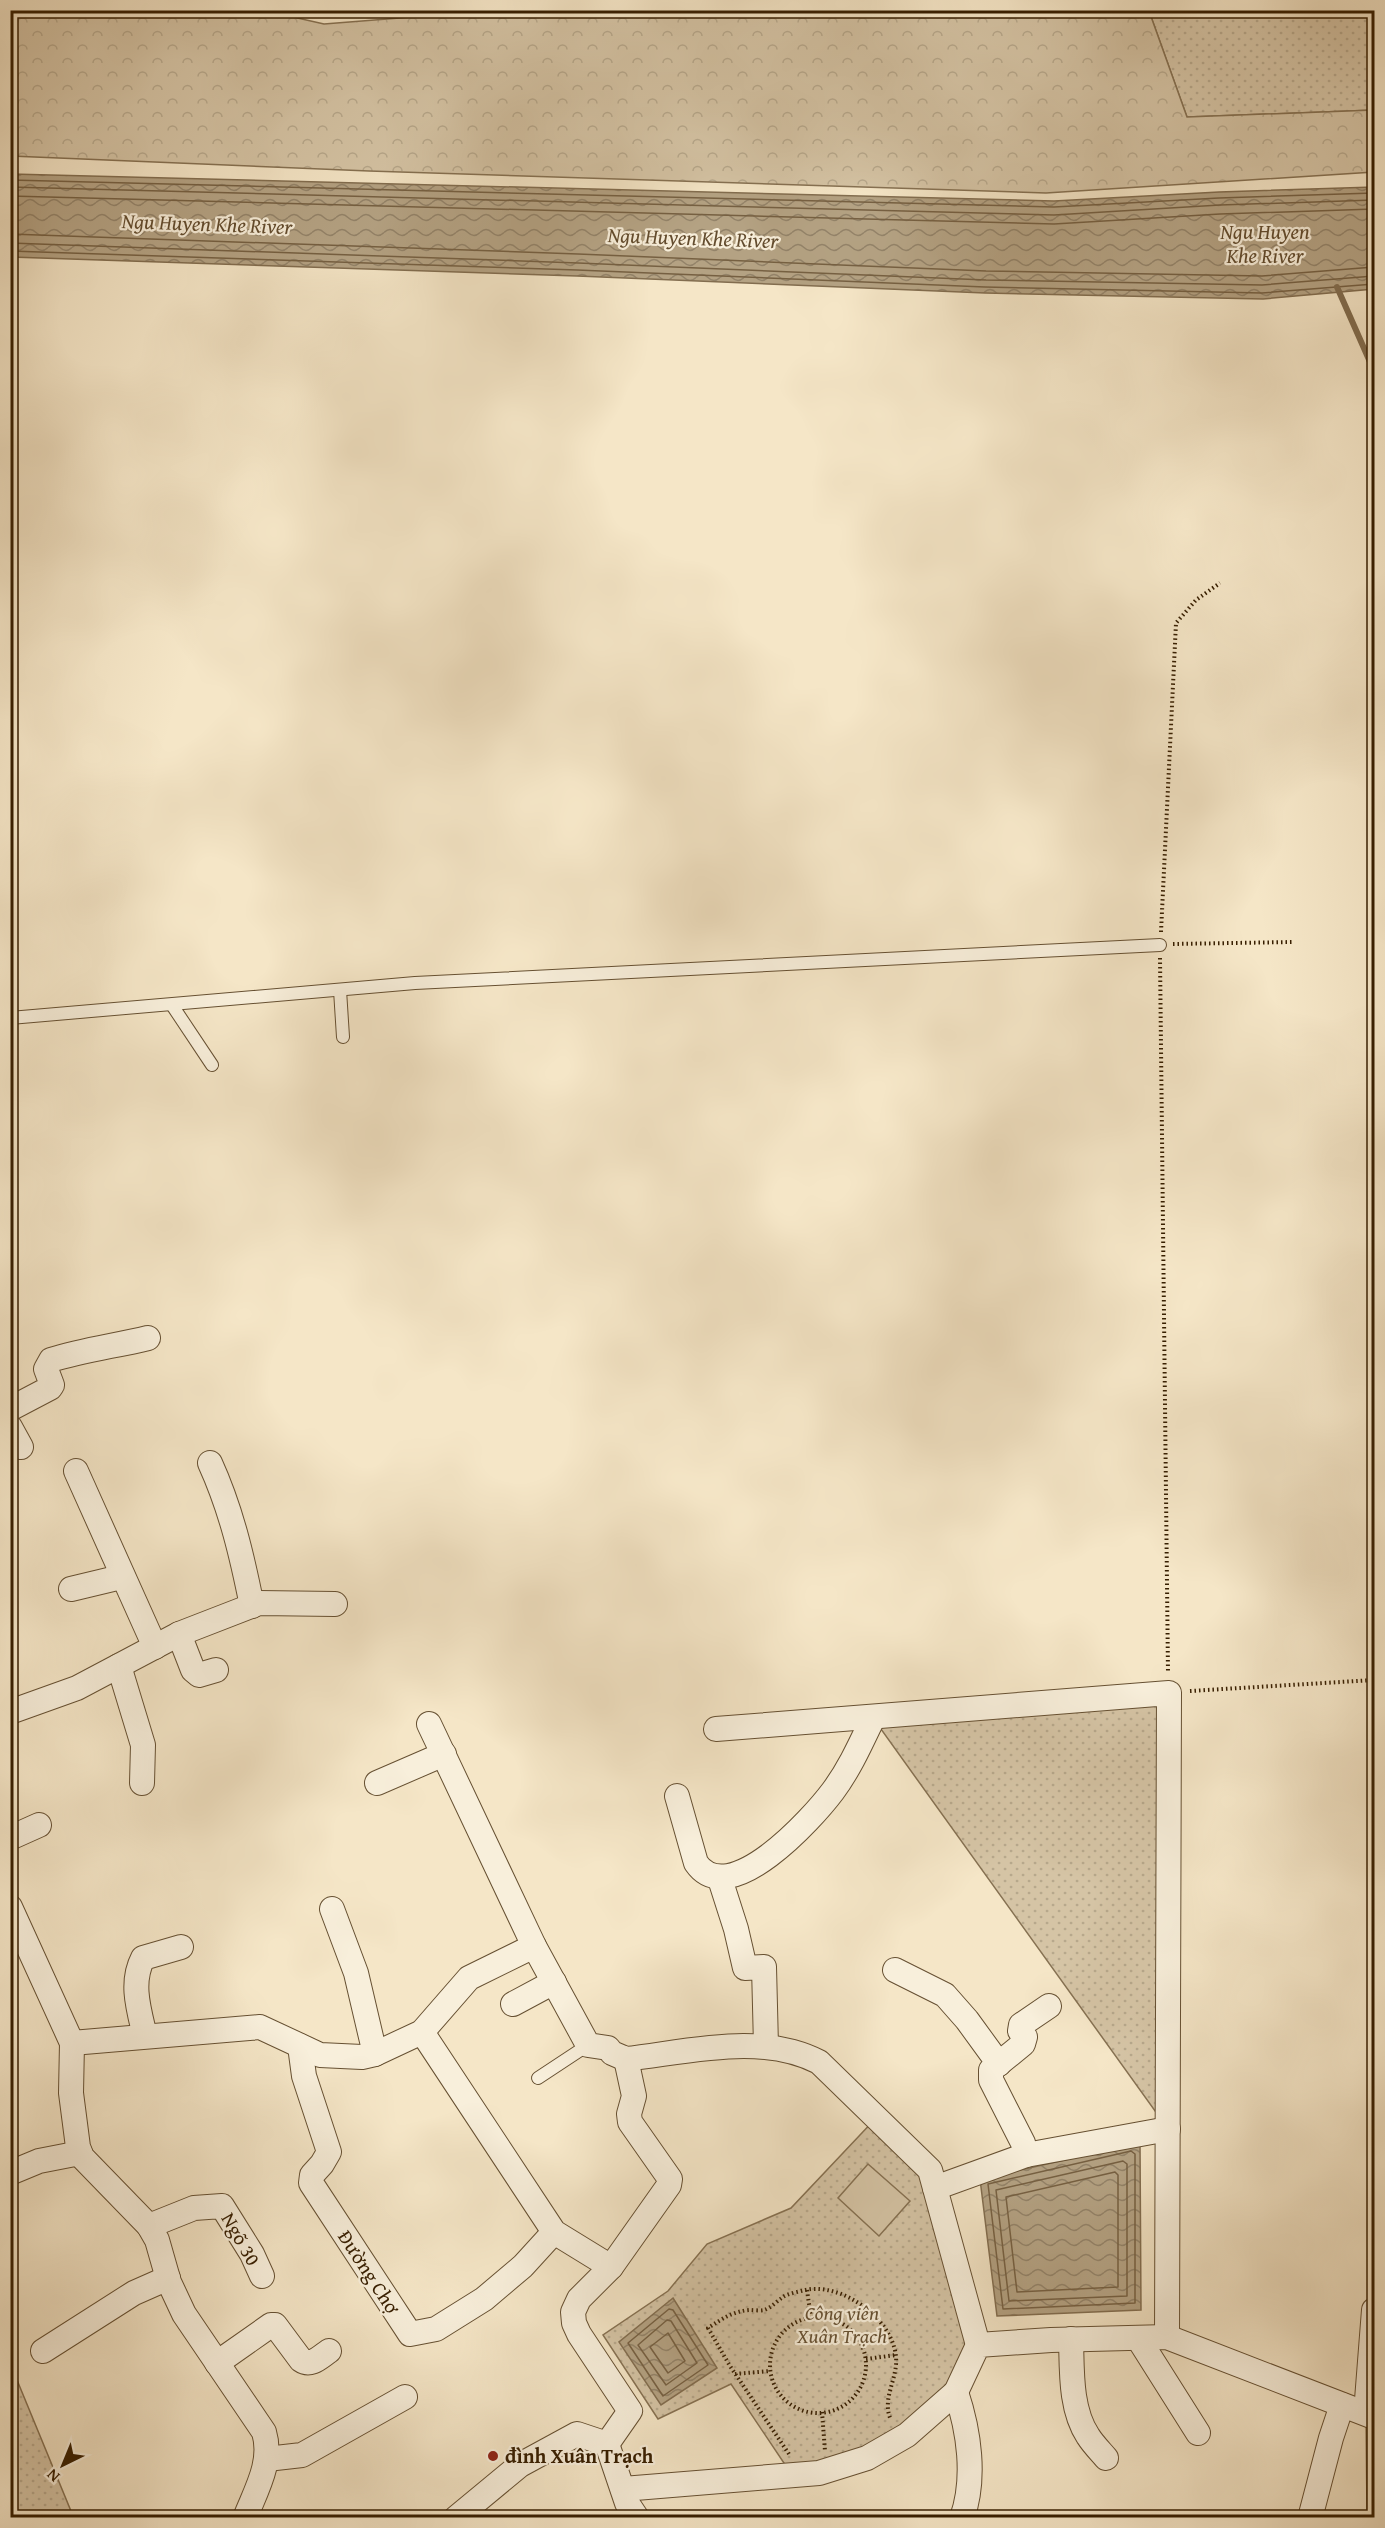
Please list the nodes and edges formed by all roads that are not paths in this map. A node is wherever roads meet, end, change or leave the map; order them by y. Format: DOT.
graph roads {
  1 [pos="1160,945"];
  2 [pos="340,990"];
  3 [pos="172,1005"];
  4 [pos="10,1018"];
  5 [pos="343,1037"];
  6 [pos="212,1065"];
  7 [pos="148,1338"];
  8 [pos="10,1408"];
  9 [pos="210,1463"];
  10 [pos="76,1471"];
  11 [pos="121,1577"];
  12 [pos="71,1588"];
  13 [pos="335,1604"];
  14 [pos="252,1606"];
  15 [pos="179,1634"];
  16 [pos="155,1647"];
  17 [pos="119,1666"];
  18 [pos="216,1670"];
  19 [pos="10,1712"];
  20 [pos="873,1718"];
  21 [pos="429,1724"];
  22 [pos="716,1729"];
  23 [pos="444,1754"];
  24 [pos="142,1783"];
  25 [pos="377,1783"];
  26 [pos="677,1796"];
  27 [pos="39,1824"];
  28 [pos="10,1838"];
  29 [pos="720,1879"];
  30 [pos="10,1907"];
  31 [pos="332,1909"];
  32 [pos="534,1946"];
  33 [pos="181,1947"];
  34 [pos="895,1970"];
  35 [pos="554,1982"];
  36 [pos="513,2004"];
  37 [pos="1048,2006"];
  38 [pos="422,2032"];
  39 [pos="145,2036"];
  40 [pos="72,2043"];
  41 [pos="588,2045"];
  42 [pos="300,2046"];
  43 [pos="766,2046"];
  44 [pos="375,2054"];
  45 [pos="626,2059"];
  46 [pos="999,2064"];
  47 [pos="538,2078"];
  48 [pos="1168,2129"];
  49 [pos="80,2153"];
  50 [pos="1026,2155"];
  51 [pos="10,2173"];
  52 [pos="935,2188"];
  53 [pos="149,2226"];
  54 [pos="554,2232"];
  55 [pos="611,2267"];
  56 [pos="262,2276"];
  57 [pos="168,2278"];
  58 [pos="1374,2310"];
  59 [pos="1167,2337"];
  60 [pos="1138,2338"];
  61 [pos="1071,2339"];
  62 [pos="978,2345"];
  63 [pos="43,2351"];
  64 [pos="328,2351"];
  65 [pos="217,2363"];
  66 [pos="956,2392"];
  67 [pos="405,2397"];
  68 [pos="1342,2405"];
  69 [pos="1370,2415"];
  70 [pos="1198,2433"];
  71 [pos="607,2444"];
  72 [pos="1106,2458"];
  73 [pos="267,2459"];
  74 [pos="623,2489"];
  75 [pos="245,2517"];
  76 [pos="456,2517"];
  77 [pos="637,2517"];
  78 [pos="962,2517"];
  79 [pos="1310,2517"];
  1 -- 2 [label="lane"];
  2 -- 3 [label="lane"];
  2 -- 5 [label="lane"];
  3 -- 4 [label="lane"];
  3 -- 6 [label="lane"];
  7 -- 8 [label="street"];
  9 -- 14 [label="street"];
  10 -- 11 [label="street"];
  11 -- 12 [label="street"];
  11 -- 16 [label="street"];
  13 -- 14 [label="street"];
  14 -- 15 [label="street"];
  15 -- 16 [label="street"];
  15 -- 18 [label="street"];
  16 -- 17 [label="street"];
  17 -- 19 [label="street"];
  17 -- 24 [label="street"];
  20 -- 22 [label="street"];
  20 -- 29 [label="street"];
  20 -- 48 [label="street"];
  21 -- 23 [label="street"];
  23 -- 25 [label="street"];
  23 -- 32 [label="street"];
  26 -- 29 [label="street"];
  27 -- 28 [label="street"];
  29 -- 43 [label="street"];
  30 -- 40 [label="street"];
  31 -- 44 [label="street"];
  32 -- 35 [label="street"];
  32 -- 38 [label="street"];
  33 -- 39 [label="street"];
  34 -- 46 [label="street"];
  35 -- 36 [label="street"];
  35 -- 41 [label="street"];
  37 -- 46 [label="street"];
  38 -- 44 [label="street"];
  38 -- 54 [label="street"];
  39 -- 40 [label="street"];
  39 -- 42 [label="street"];
  40 -- 49 [label="street"];
  41 -- 45 [label="street"];
  41 -- 47 [label="lane"];
  42 -- 44 [label="street"];
  42 -- 54 [label="street, Đường Chợ"];
  43 -- 45 [label="street"];
  43 -- 52 [label="street"];
  45 -- 55 [label="street"];
  46 -- 50 [label="street"];
  48 -- 50 [label="street"];
  48 -- 59 [label="street"];
  49 -- 51 [label="street"];
  49 -- 53 [label="street"];
  50 -- 52 [label="street"];
  52 -- 62 [label="street"];
  53 -- 56 [label="street, Ngõ 30"];
  53 -- 57 [label="street"];
  54 -- 55 [label="street"];
  55 -- 71 [label="street"];
  57 -- 63 [label="street"];
  57 -- 65 [label="street"];
  58 -- 69 [label="street"];
  59 -- 60 [label="street"];
  59 -- 68 [label="street"];
  60 -- 61 [label="street"];
  60 -- 70 [label="street"];
  61 -- 62 [label="street"];
  61 -- 72 [label="street"];
  62 -- 66 [label="street"];
  64 -- 65 [label="street"];
  65 -- 73 [label="street"];
  66 -- 74 [label="street"];
  66 -- 78 [label="street"];
  67 -- 73 [label="street"];
  68 -- 69 [label="street"];
  68 -- 79 [label="street"];
  71 -- 74 [label="street"];
  71 -- 76 [label="street"];
  73 -- 75 [label="street"];
  74 -- 77 [label="street"];
}
